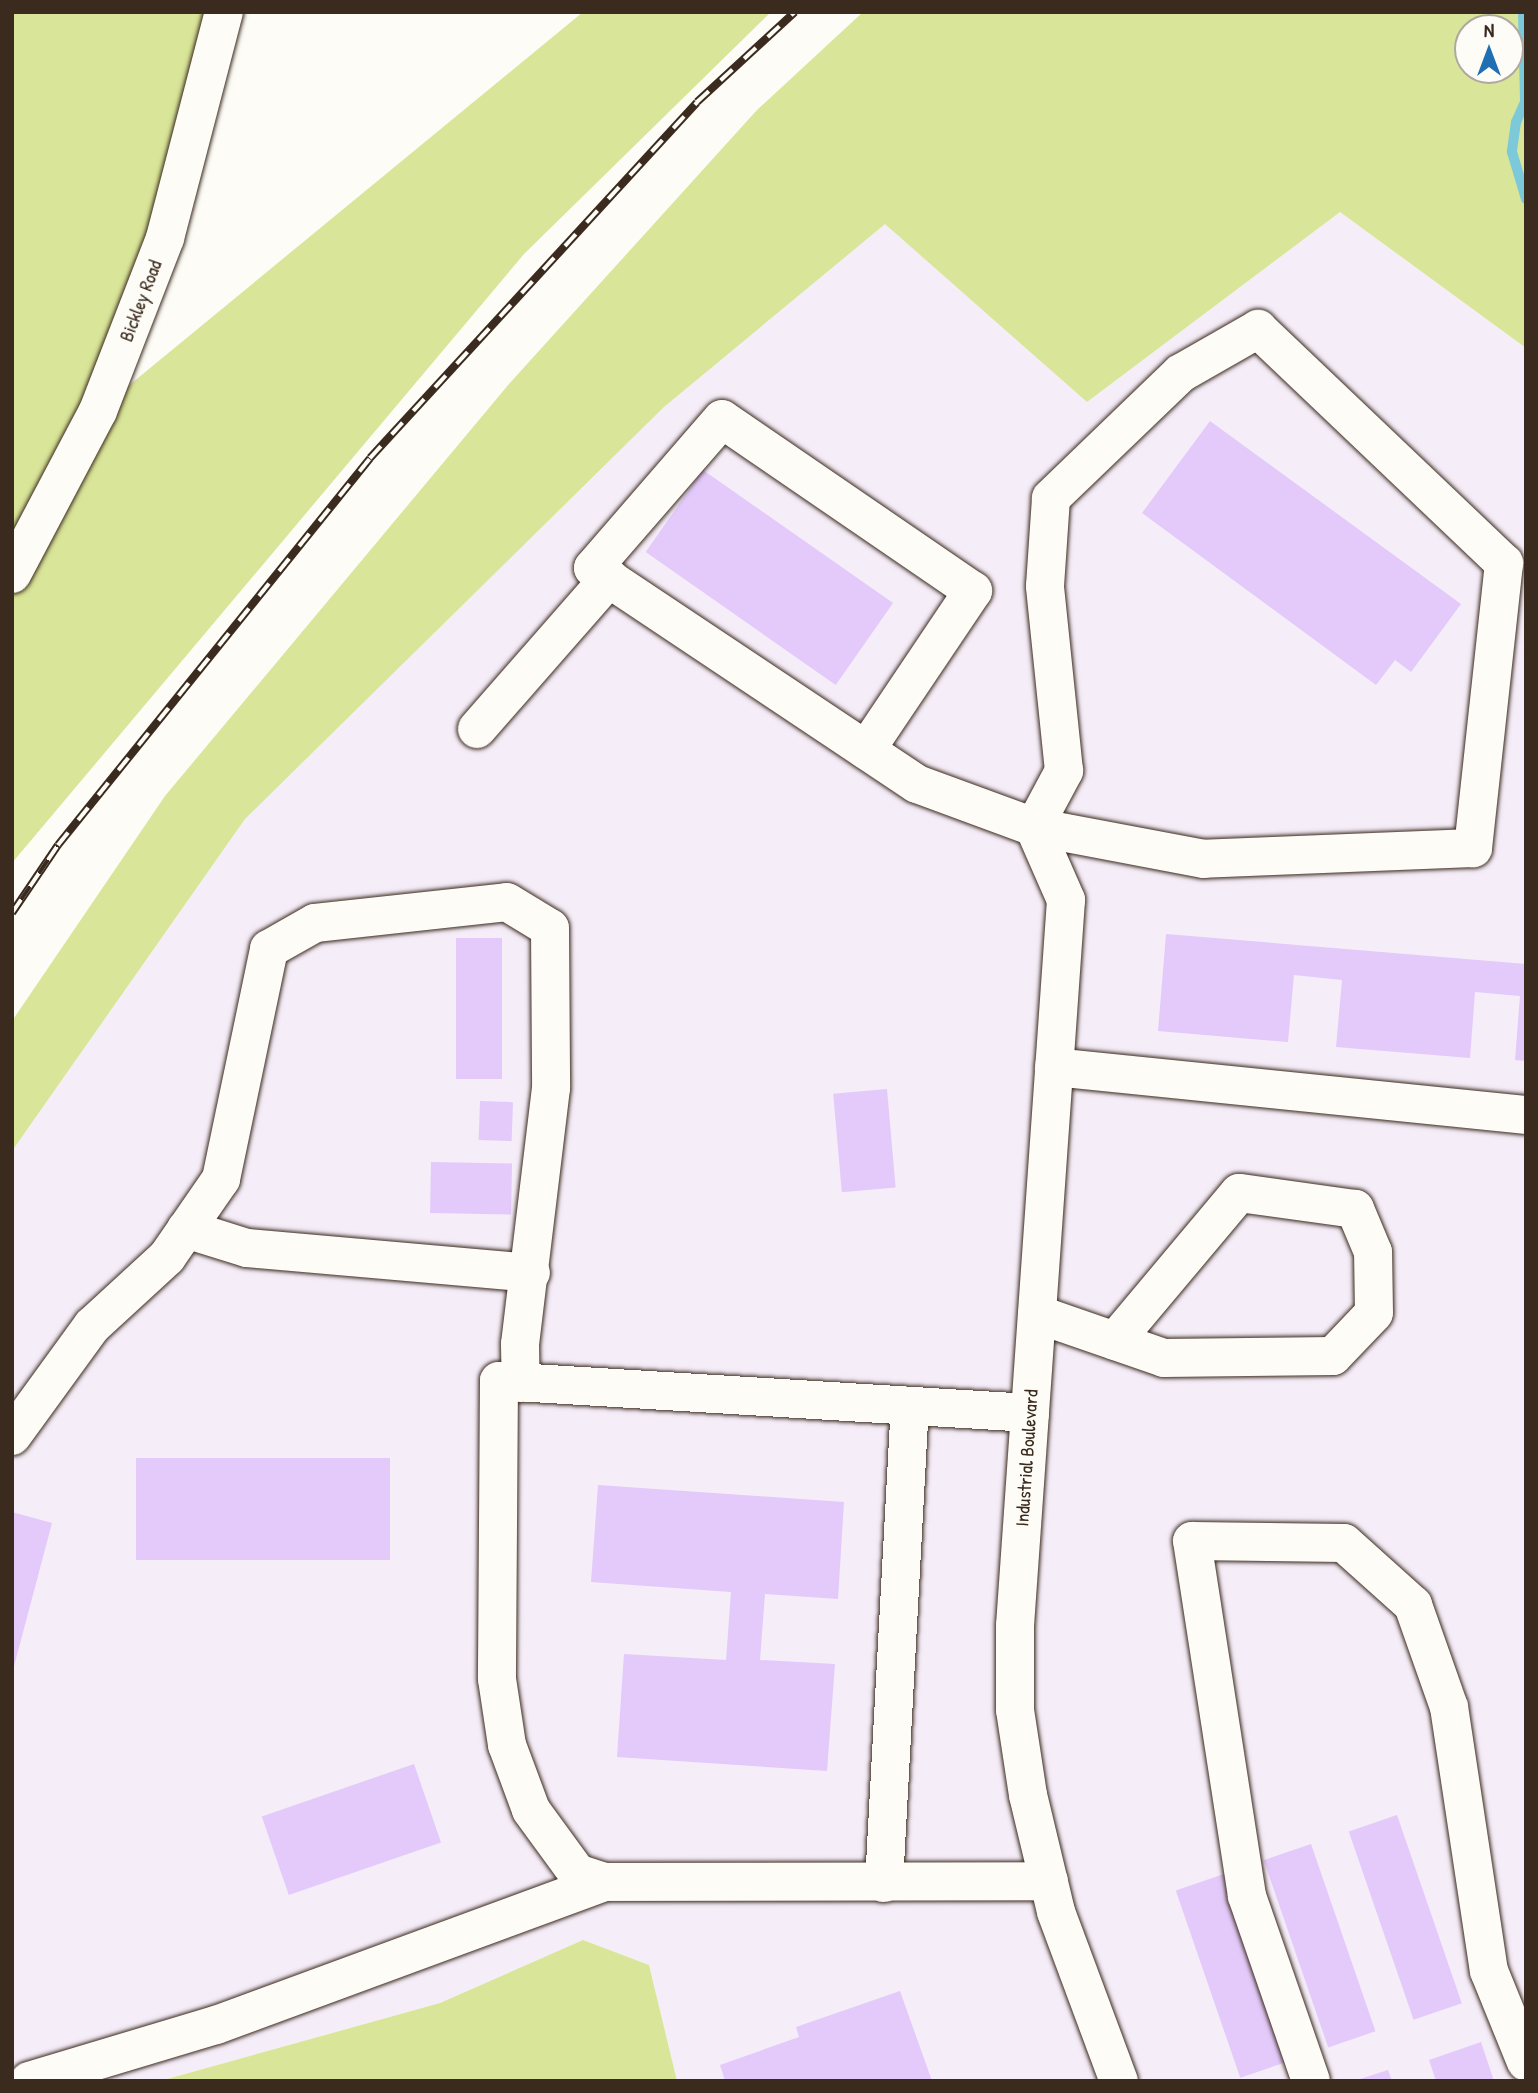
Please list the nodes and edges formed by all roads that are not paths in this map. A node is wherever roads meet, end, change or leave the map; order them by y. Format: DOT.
graph roads {
  1 [pos="224,12"];
  2 [pos="12,573"];
  3 [pos="609,578"];
  4 [pos="477,729"];
  5 [pos="866,750"];
  6 [pos="1034,827"];
  7 [pos="1054,1067"];
  8 [pos="1526,1115"];
  9 [pos="186,1229"];
  10 [pos="531,1273"];
  11 [pos="1037,1314"];
  12 [pos="1115,1341"];
  13 [pos="522,1383"];
  14 [pos="910,1406"];
  15 [pos="1030,1413"];
  16 [pos="12,1436"];
  17 [pos="1049,1881"];
  18 [pos="605,1882"];
  19 [pos="884,1884"];
  20 [pos="1526,2062"];
  21 [pos="29,2081"];
  22 [pos="1119,2081"];
  23 [pos="1311,2081"];
  1 -- 2 [label="street, Bickley Road"];
  3 -- 4 [label="street"];
  3 -- 5 [label="street"];
  3 -- 5 [label="street"];
  5 -- 6 [label="street"];
  6 -- 6 [label="street"];
  6 -- 7 [label="street, Industrial Boulevard"];
  7 -- 8 [label="street"];
  7 -- 11 [label="street, Industrial Boulevard"];
  9 -- 10 [label="street"];
  9 -- 10 [label="street"];
  9 -- 16 [label="street"];
  10 -- 13 [label="street"];
  11 -- 12 [label="street"];
  11 -- 15 [label="street, Industrial Boulevard"];
  12 -- 12 [label="street"];
  13 -- 14 [label="street"];
  13 -- 18 [label="street"];
  14 -- 15 [label="street"];
  14 -- 19 [label="street"];
  15 -- 17 [label="street, Industrial Boulevard"];
  17 -- 19 [label="street"];
  17 -- 22 [label="street, Industrial Boulevard"];
  18 -- 19 [label="street"];
  18 -- 21 [label="street"];
  20 -- 23 [label="street"];
}
